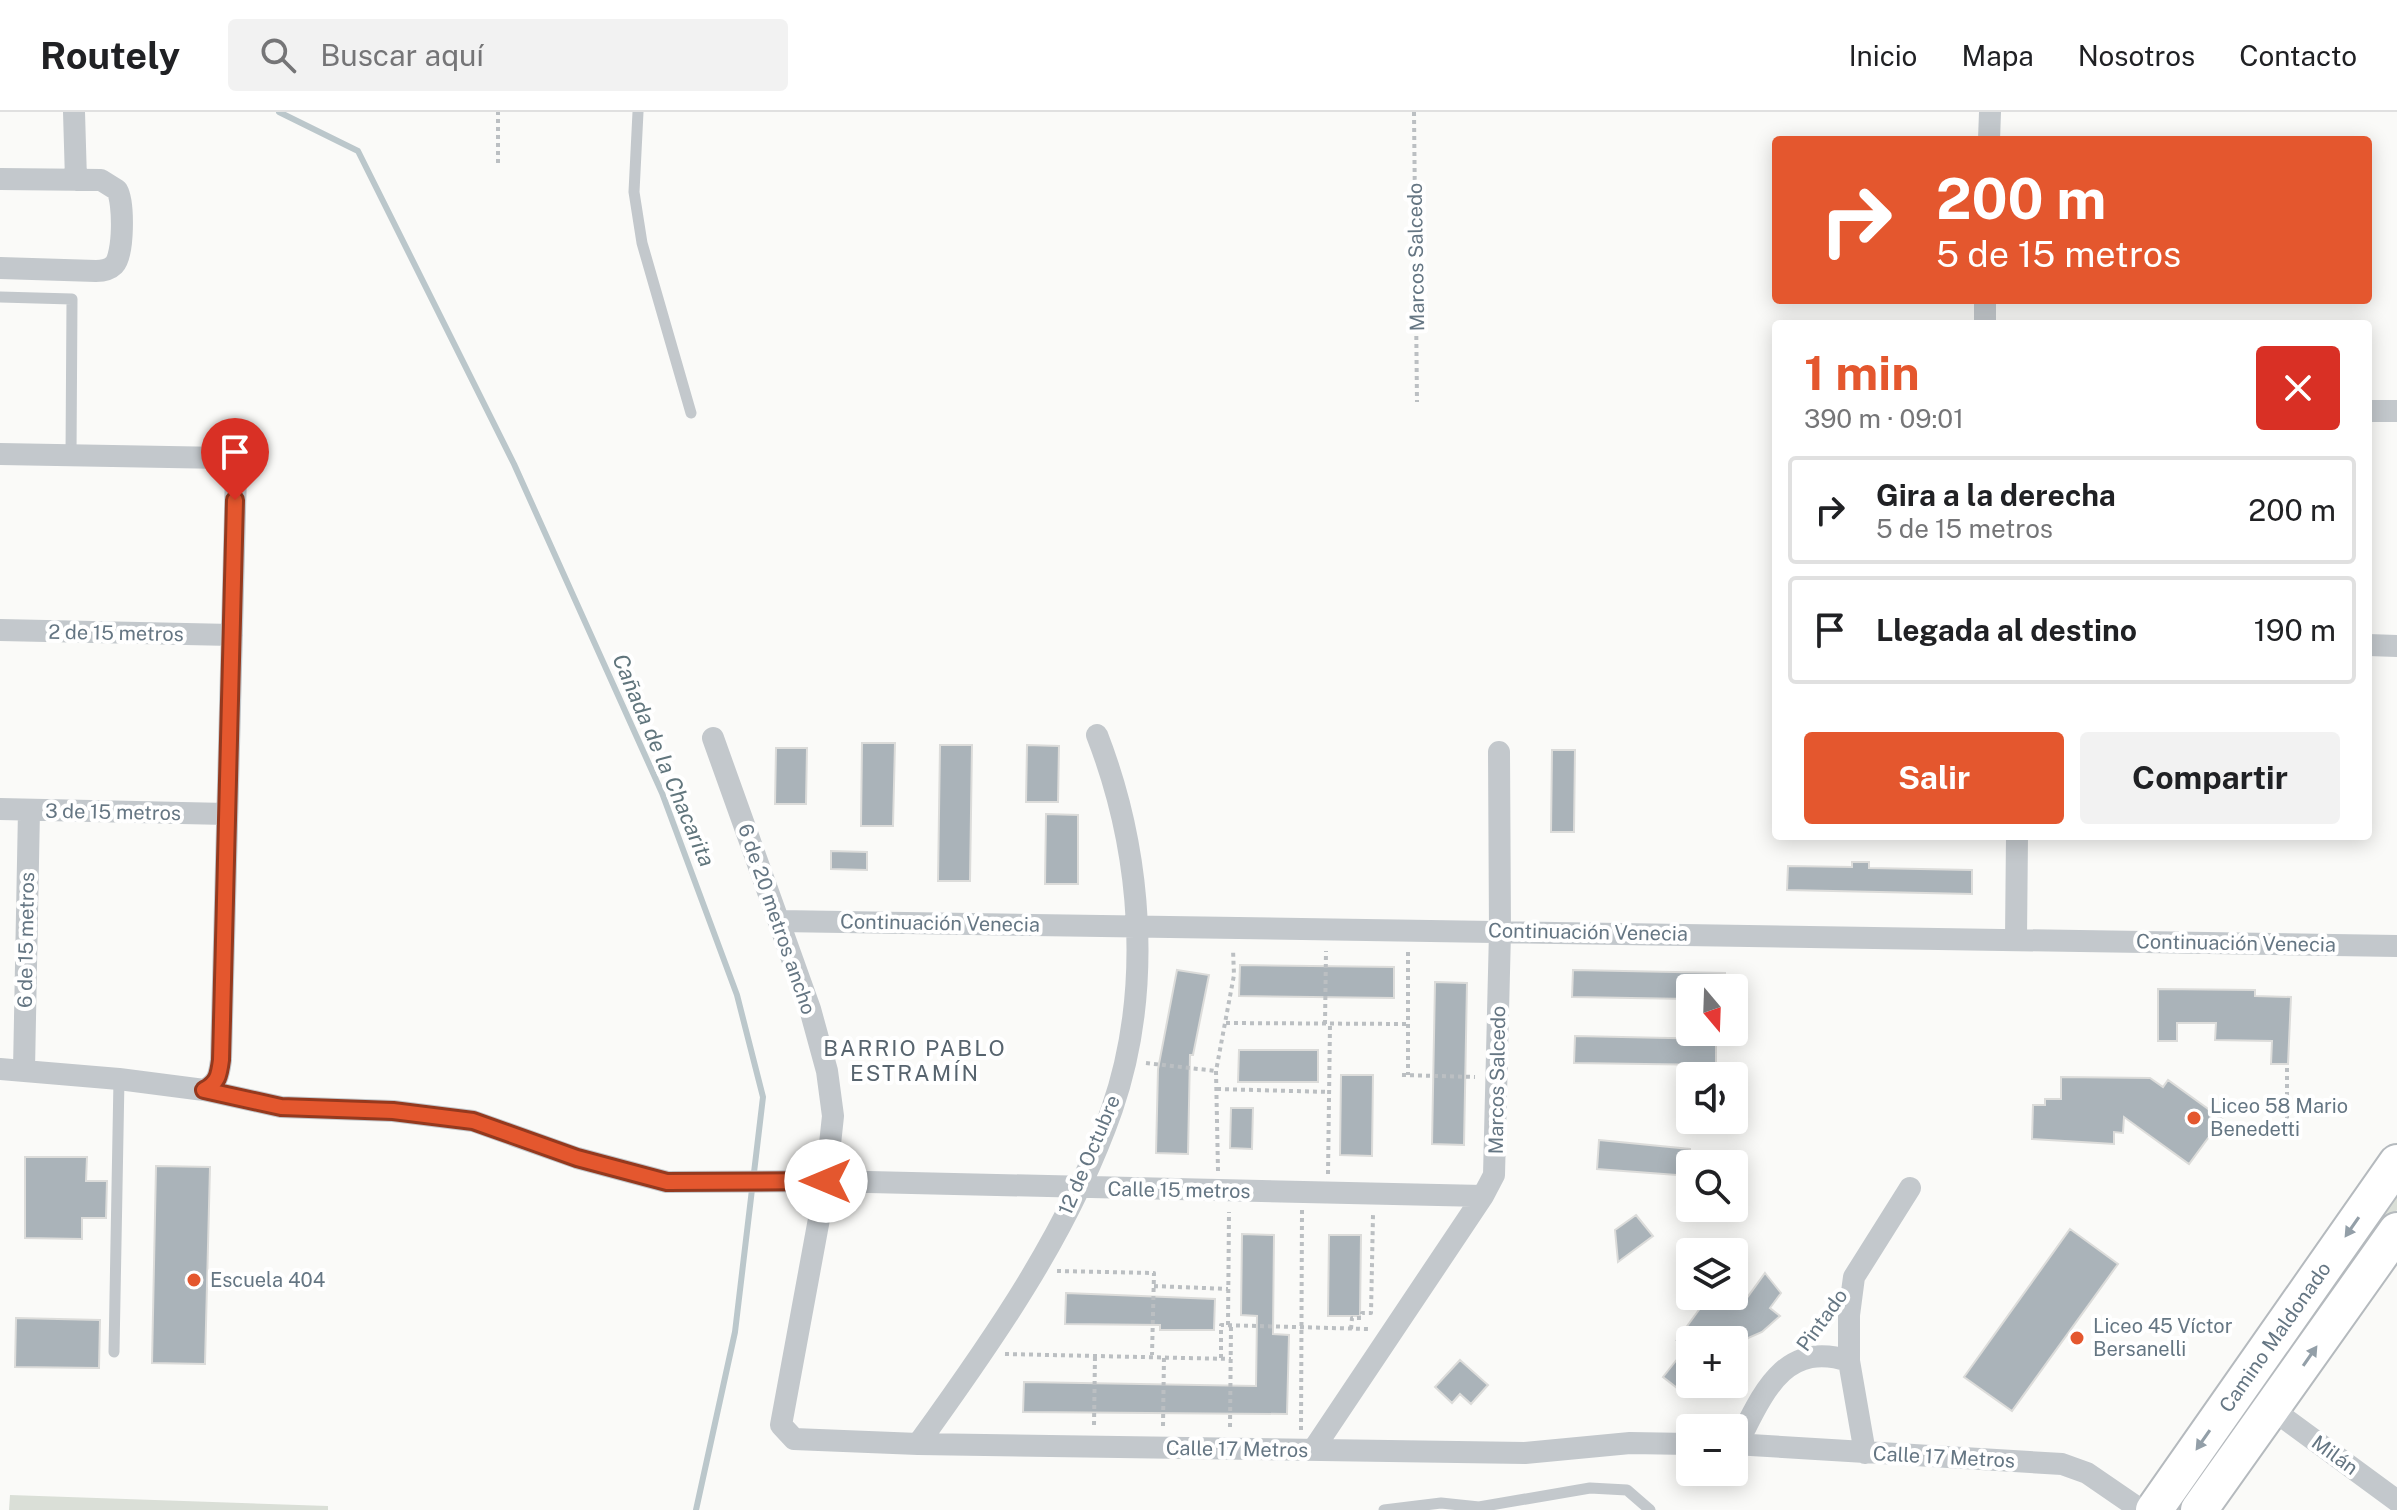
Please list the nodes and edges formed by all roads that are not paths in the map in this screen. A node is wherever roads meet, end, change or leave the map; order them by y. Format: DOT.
graph roads {
  1 [pos="74,112"];
  2 [pos="638,112"];
  3 [pos="1990,112"];
  4 [pos="1989,136"];
  5 [pos="0,179"];
  6 [pos="76,180"];
  7 [pos="0,268"];
  8 [pos="0,297"];
  9 [pos="2372,411"];
  10 [pos="2397,411"];
  11 [pos="691,413"];
  12 [pos="0,454"];
  13 [pos="71,455"];
  14 [pos="0,630"];
  15 [pos="232,635"];
  16 [pos="2372,645"];
  17 [pos="2397,646"];
  18 [pos="1097,735"];
  19 [pos="713,738"];
  20 [pos="1499,752"];
  21 [pos="0,809"];
  22 [pos="29,810"];
  23 [pos="227,814"];
  24 [pos="2017,840"];
  25 [pos="779,921"];
  26 [pos="1138,925"];
  27 [pos="1500,932"];
  28 [pos="2016,938"];
  29 [pos="2397,946"];
  30 [pos="0,1069"];
  31 [pos="24,1070"];
  32 [pos="119,1079"];
  33 [pos="211,1085"];
  34 [pos="2397,1163"];
  35 [pos="826,1181"];
  36 [pos="1910,1188"];
  37 [pos="1079,1189"];
  38 [pos="1483,1196"];
  39 [pos="2397,1231"];
  40 [pos="114,1352"];
  41 [pos="1849,1361"];
  42 [pos="2272,1409"];
  43 [pos="1748,1422"];
  44 [pos="786,1433"];
  45 [pos="918,1444"];
  46 [pos="1676,1444"];
  47 [pos="1748,1445"];
  48 [pos="1307,1450"];
  49 [pos="1865,1453"];
  50 [pos="2397,1501"];
  51 [pos="1384,1510"];
  52 [pos="1650,1510"];
  53 [pos="2141,1510"];
  54 [pos="2154,1510"];
  55 [pos="2199,1510"];
  1 -- 6 [label="street"];
  2 -- 11 [label="lane"];
  3 -- 4 [label="street"];
  5 -- 6 [label="street"];
  6 -- 7 [label="street"];
  8 -- 13 [label="lane"];
  9 -- 10 [label="street"];
  12 -- 13 [label="street"];
  13 -- 15 [label="street"];
  14 -- 15 [label="street, 2 de 15 metros"];
  15 -- 23 [label="street"];
  16 -- 17 [label="street"];
  18 -- 26 [label="street, 12 de Octubre"];
  19 -- 25 [label="street, 6 de 20 metros ancho"];
  20 -- 27 [label="street, Marcos Salcedo"];
  21 -- 22 [label="street, 3 de 15 metros"];
  22 -- 23 [label="street, 3 de 15 metros"];
  22 -- 31 [label="street, 6 de 15 metros"];
  23 -- 33 [label="street"];
  24 -- 28 [label="street"];
  25 -- 26 [label="street, Continuación Venecia"];
  25 -- 35 [label="street, 6 de 20 metros ancho"];
  26 -- 27 [label="street, Continuación Venecia"];
  26 -- 37 [label="street, 12 de Octubre"];
  27 -- 28 [label="street, Continuación Venecia"];
  27 -- 38 [label="street, Marcos Salcedo"];
  28 -- 29 [label="street, Continuación Venecia"];
  30 -- 31 [label="street, Calle 15 metros"];
  31 -- 32 [label="street, Calle 15 metros"];
  32 -- 33 [label="street, Calle 15 metros"];
  32 -- 40 [label="lane"];
  33 -- 35 [label="street, Calle 15 metros"];
  34 -- 54 [label="main road, Camino Maldonado, one-way"];
  35 -- 37 [label="street, Calle 15 metros"];
  35 -- 44 [label="street, 6 de 20 metros ancho"];
  36 -- 41 [label="street, Pintado"];
  37 -- 38 [label="street, Calle 15 metros"];
  37 -- 45 [label="street, 12 de Octubre"];
  38 -- 48 [label="street, Marcos Salcedo"];
  42 -- 39 [label="main road, Camino Maldonado, one-way"];
  41 -- 43 [label="street, Pintado"];
  41 -- 49 [label="street, Pintado"];
  42 -- 50 [label="street, Milán"];
  42 -- 55 [label="main road, Camino Maldonado"];
  44 -- 45 [label="street, Calle 17 Metros"];
  45 -- 48 [label="street, Calle 17 Metros"];
  46 -- 48 [label="street, Calle 17 Metros"];
  47 -- 49 [label="street, Calle 17 Metros"];
  49 -- 53 [label="street, Calle 17 Metros"];
  51 -- 52 [label="lane"];
}
